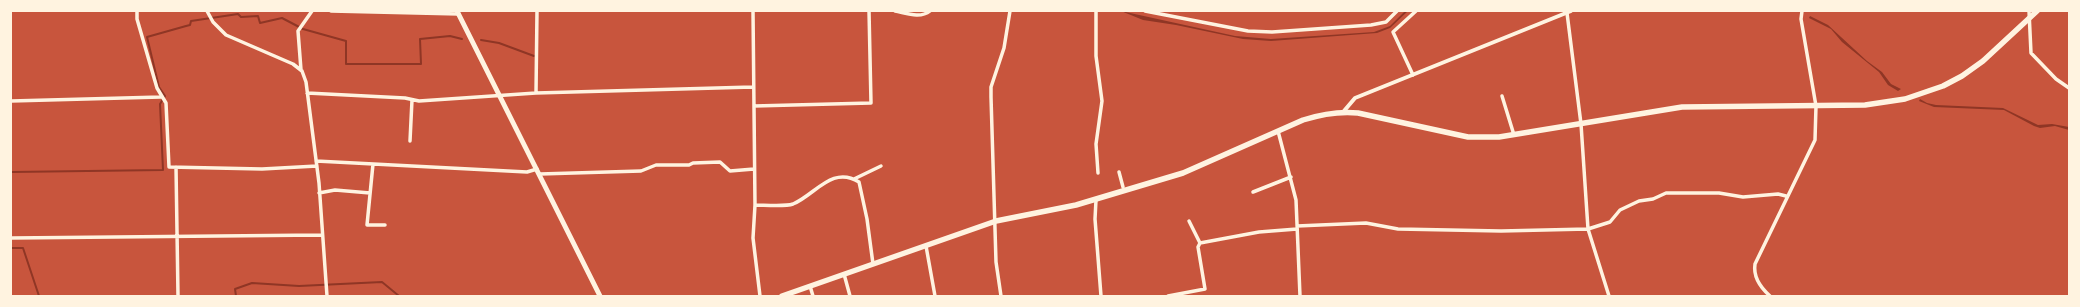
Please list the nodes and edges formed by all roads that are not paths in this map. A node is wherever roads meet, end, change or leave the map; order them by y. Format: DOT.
graph roads {
  1 [pos="137,11"];
  2 [pos="207,11"];
  3 [pos="312,11"];
  4 [pos="331,11"];
  5 [pos="537,11"];
  6 [pos="753,11"];
  7 [pos="869,11"];
  8 [pos="895,11"];
  9 [pos="930,11"];
  10 [pos="1010,11"];
  11 [pos="1096,11"];
  12 [pos="1145,11"];
  13 [pos="1397,11"];
  14 [pos="1416,11"];
  15 [pos="1802,11"];
  16 [pos="2029,11"];
  17 [pos="2037,11"];
  18 [pos="458,12"];
  19 [pos="1569,12"];
  20 [pos="2029,18"];
  21 [pos="301,70"];
  22 [pos="1413,75"];
  23 [pos="753,87"];
  24 [pos="2069,88"];
  25 [pos="307,93"];
  26 [pos="536,93"];
  27 [pos="500,95"];
  28 [pos="1502,96"];
  29 [pos="161,97"];
  30 [pos="11,100"];
  31 [pos="412,100"];
  32 [pos="754,106"];
  33 [pos="1816,106"];
  34 [pos="1344,111"];
  35 [pos="1580,124"];
  36 [pos="1278,131"];
  37 [pos="1514,135"];
  38 [pos="410,141"];
  39 [pos="316,164"];
  40 [pos="373,164"];
  41 [pos="881,166"];
  42 [pos="176,167"];
  43 [pos="754,169"];
  44 [pos="538,172"];
  45 [pos="1119,172"];
  46 [pos="1098,173"];
  47 [pos="1291,177"];
  48 [pos="854,179"];
  49 [pos="1123,187"];
  50 [pos="1253,192"];
  51 [pos="319,193"];
  52 [pos="370,193"];
  53 [pos="1786,196"];
  54 [pos="1096,200"];
  55 [pos="755,205"];
  56 [pos="996,221"];
  57 [pos="1189,221"];
  58 [pos="385,225"];
  59 [pos="1297,228"];
  60 [pos="1588,229"];
  61 [pos="322,235"];
  62 [pos="177,237"];
  63 [pos="11,238"];
  64 [pos="1200,243"];
  65 [pos="926,246"];
  66 [pos="873,264"];
  67 [pos="844,274"];
  68 [pos="810,286"];
  69 [pos="792,294"];
  70 [pos="1191,294"];
  71 [pos="178,296"];
  72 [pos="327,296"];
  73 [pos="600,296"];
  74 [pos="760,296"];
  75 [pos="782,296"];
  76 [pos="813,296"];
  77 [pos="850,296"];
  78 [pos="935,296"];
  79 [pos="1001,296"];
  80 [pos="1101,296"];
  81 [pos="1168,296"];
  82 [pos="1300,296"];
  83 [pos="1609,296"];
  84 [pos="1770,296"];
  1 -- 29 [label="street"];
  2 -- 21 [label="street"];
  3 -- 21 [label="street"];
  4 -- 18 [label="street"];
  5 -- 26 [label="street"];
  6 -- 23 [label="street"];
  7 -- 32 [label="street"];
  8 -- 9 [label="street"];
  10 -- 56 [label="street"];
  11 -- 46 [label="street"];
  12 -- 13 [label="street"];
  14 -- 22 [label="street"];
  15 -- 33 [label="street"];
  16 -- 20 [label="street"];
  17 -- 20 [label="highway"];
  18 -- 27 [label="main road"];
  19 -- 22 [label="street"];
  19 -- 35 [label="street"];
  20 -- 24 [label="street"];
  20 -- 33 [label="highway"];
  21 -- 25 [label="street"];
  22 -- 34 [label="street"];
  23 -- 26 [label="street"];
  23 -- 32 [label="street"];
  25 -- 31 [label="street"];
  25 -- 39 [label="street"];
  26 -- 27 [label="street"];
  27 -- 31 [label="street"];
  27 -- 44 [label="main road"];
  28 -- 37 [label="street"];
  29 -- 30 [label="street"];
  29 -- 42 [label="street"];
  31 -- 38 [label="street"];
  32 -- 43 [label="street"];
  33 -- 35 [label="highway"];
  33 -- 53 [label="street"];
  34 -- 36 [label="highway"];
  34 -- 37 [label="highway"];
  35 -- 37 [label="highway"];
  35 -- 60 [label="street"];
  36 -- 47 [label="street"];
  36 -- 54 [label="highway"];
  39 -- 40 [label="street"];
  39 -- 42 [label="street"];
  39 -- 51 [label="street"];
  40 -- 44 [label="street"];
  40 -- 52 [label="street"];
  41 -- 48 [label="street"];
  42 -- 62 [label="street"];
  43 -- 44 [label="street"];
  43 -- 55 [label="street"];
  44 -- 73 [label="main road"];
  45 -- 49 [label="street"];
  47 -- 50 [label="street"];
  47 -- 59 [label="street"];
  48 -- 55 [label="street"];
  48 -- 66 [label="street"];
  51 -- 52 [label="street"];
  51 -- 61 [label="street"];
  52 -- 58 [label="street"];
  53 -- 60 [label="street"];
  53 -- 84 [label="street"];
  54 -- 56 [label="highway"];
  54 -- 80 [label="street"];
  55 -- 74 [label="street"];
  56 -- 65 [label="highway"];
  56 -- 79 [label="street"];
  57 -- 64 [label="street"];
  59 -- 60 [label="street"];
  59 -- 64 [label="street"];
  59 -- 82 [label="street"];
  60 -- 83 [label="street"];
  61 -- 62 [label="street"];
  61 -- 72 [label="street"];
  62 -- 63 [label="street"];
  62 -- 71 [label="street"];
  64 -- 70 [label="street"];
  65 -- 66 [label="highway"];
  65 -- 78 [label="street"];
  66 -- 67 [label="highway"];
  67 -- 68 [label="highway"];
  67 -- 77 [label="street"];
  68 -- 69 [label="highway"];
  68 -- 76 [label="street"];
  69 -- 75 [label="highway"];
  70 -- 81 [label="street"];
}
